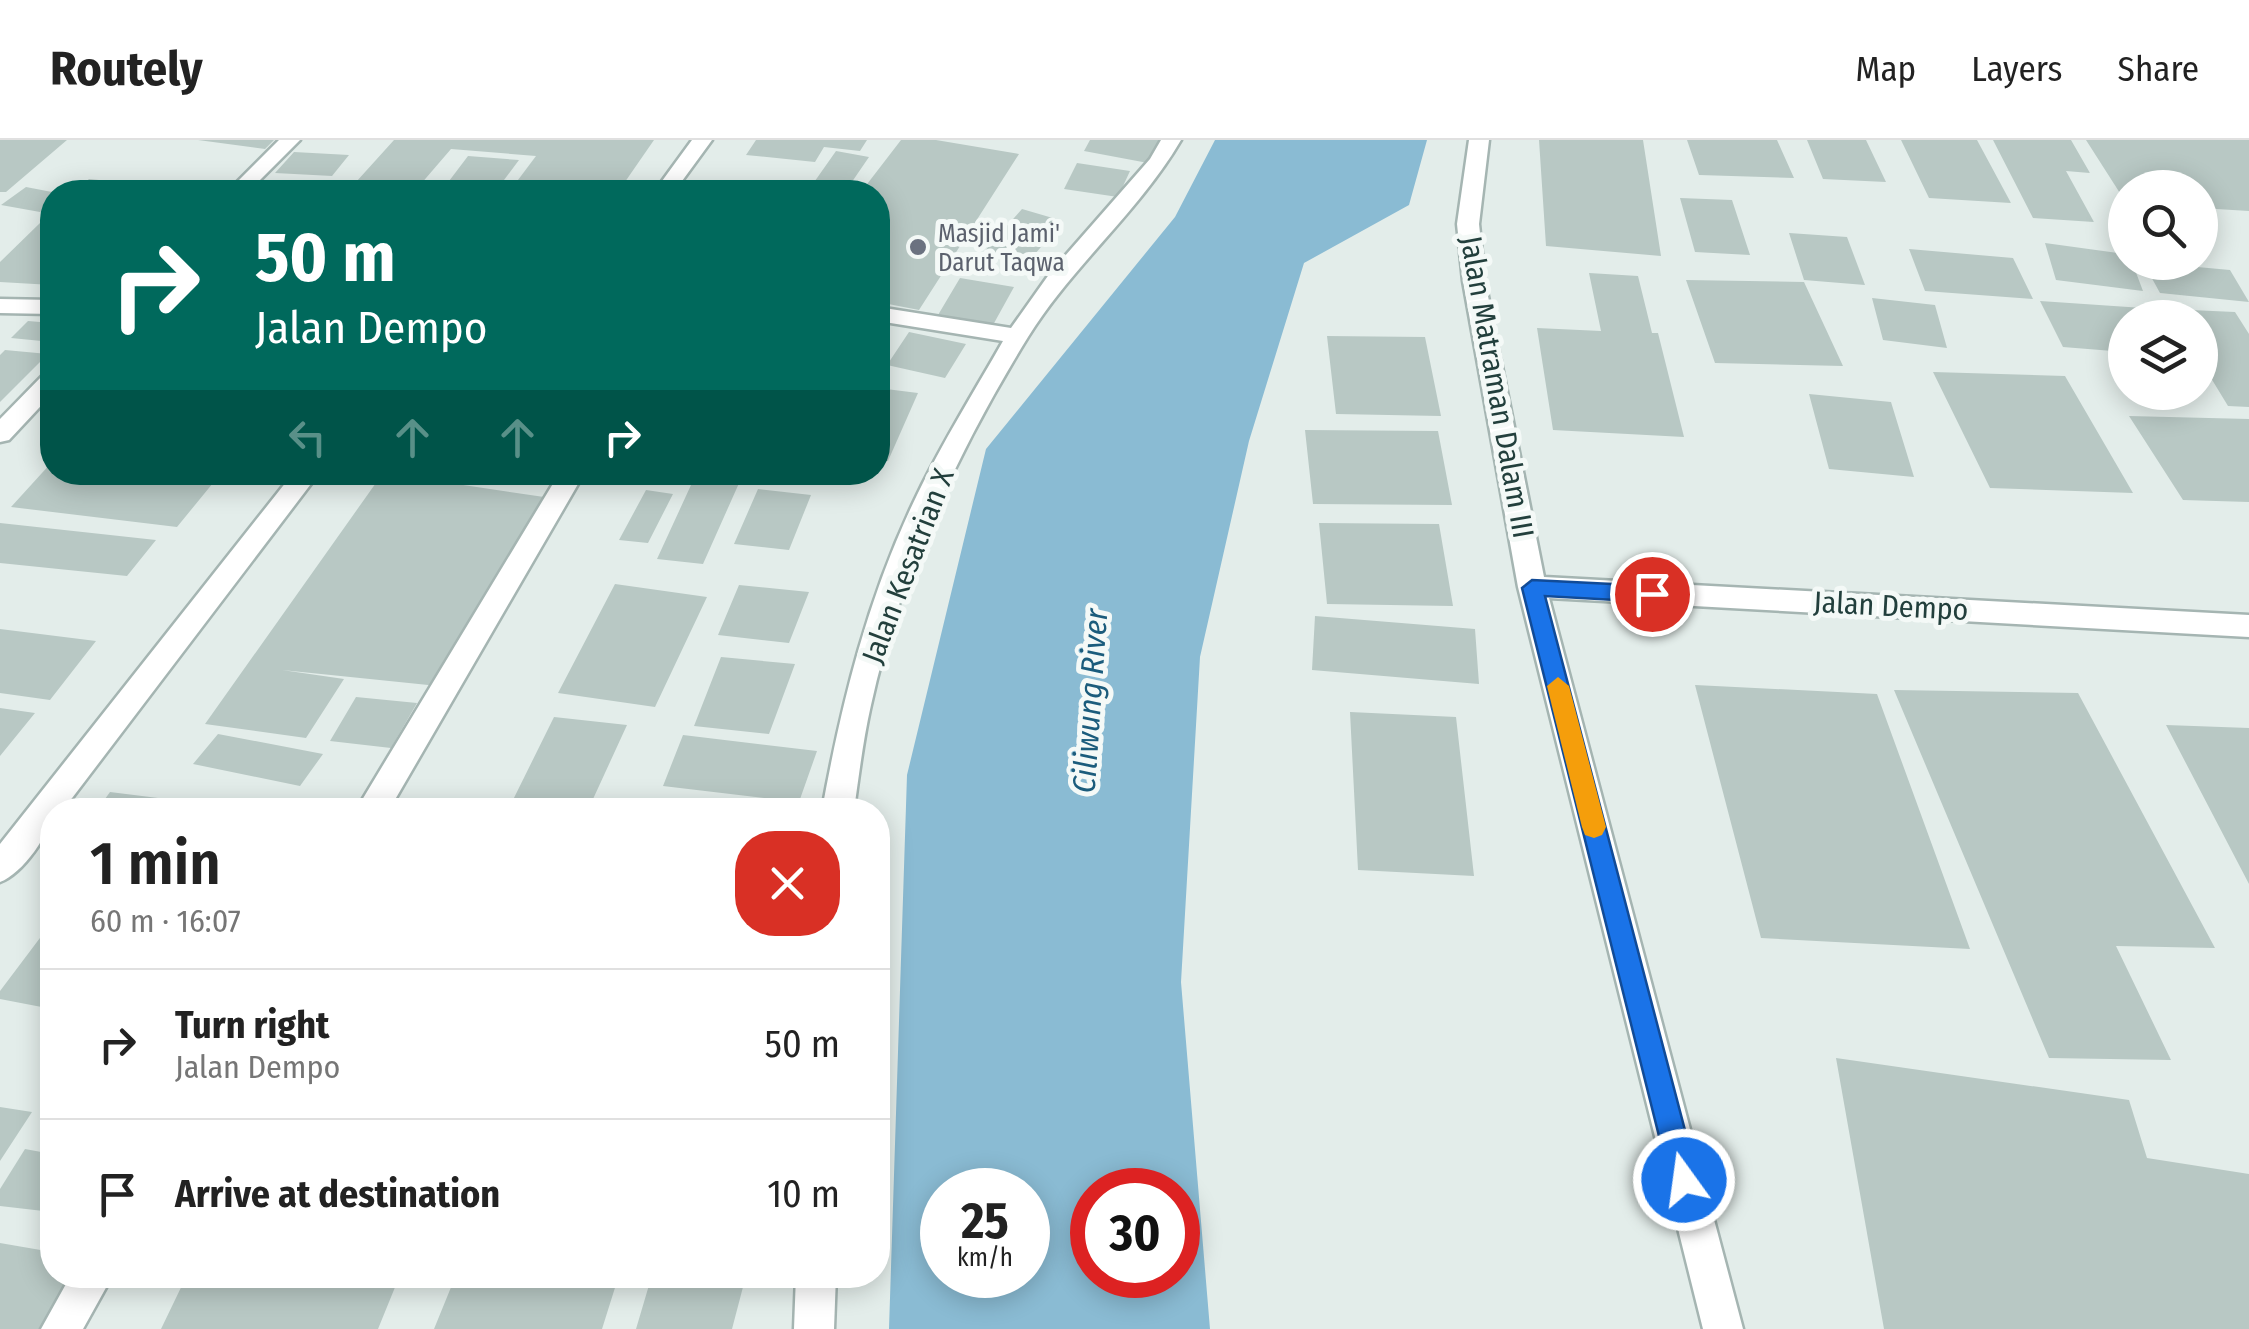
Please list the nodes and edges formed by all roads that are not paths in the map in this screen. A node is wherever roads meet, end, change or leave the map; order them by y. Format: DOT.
graph roads {
  1 [pos="290,140"];
  2 [pos="702,140"];
  3 [pos="1171,140"];
  4 [pos="1479,140"];
  5 [pos="249,180"];
  6 [pos="673,180"];
  7 [pos="0,306"];
  8 [pos="40,307"];
  9 [pos="890,316"];
  10 [pos="1017,336"];
  11 [pos="40,392"];
  12 [pos="0,434"];
  13 [pos="298,485"];
  14 [pos="565,485"];
  15 [pos="1532,588"];
  16 [pos="2249,626"];
  17 [pos="54,798"];
  18 [pos="379,798"];
  19 [pos="840,798"];
  20 [pos="40,817"];
  21 [pos="0,868"];
  22 [pos="85,1288"];
  23 [pos="816,1288"];
  24 [pos="61,1329"];
  25 [pos="814,1329"];
  26 [pos="1723,1329"];
  1 -- 5 [label="street"];
  2 -- 6 [label="street"];
  3 -- 10 [label="street, Jalan Kesatrian X"];
  4 -- 15 [label="street, Jalan Matraman Dalam III"];
  7 -- 8 [label="street"];
  9 -- 10 [label="street"];
  10 -- 19 [label="street, Jalan Kesatrian X"];
  11 -- 12 [label="street"];
  13 -- 17 [label="street"];
  14 -- 18 [label="street"];
  15 -- 16 [label="street, Jalan Dempo"];
  15 -- 26 [label="street, Jalan Matraman Dalam III"];
  20 -- 21 [label="street"];
  22 -- 24 [label="street"];
  23 -- 25 [label="street"];
}
